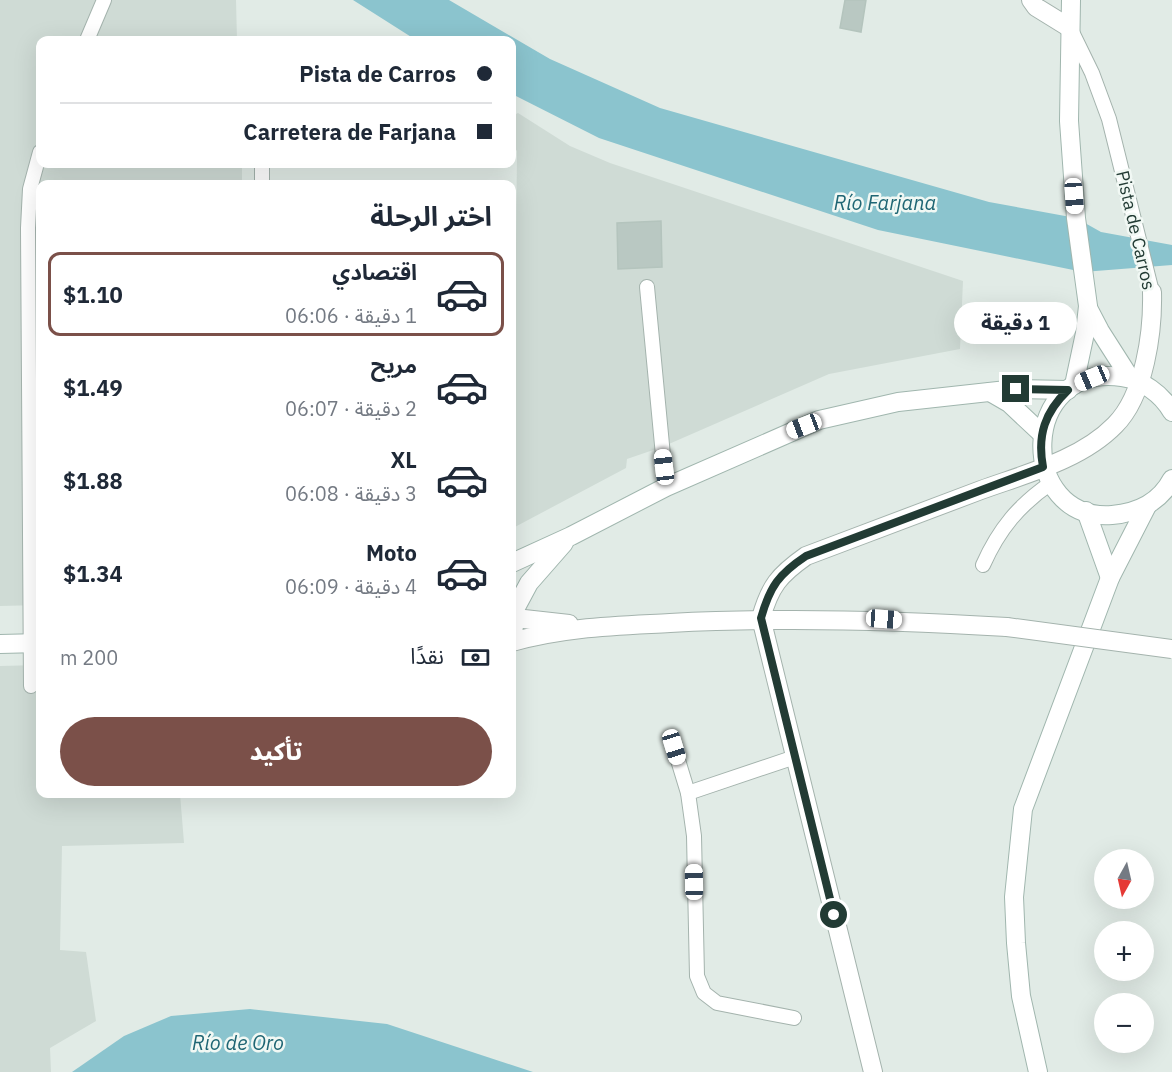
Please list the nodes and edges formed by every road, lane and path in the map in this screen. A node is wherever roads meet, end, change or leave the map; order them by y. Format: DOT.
graph roads {
  1 [pos="104,0"];
  2 [pos="1031,0"];
  3 [pos="1071,0"];
  4 [pos="1070,28"];
  5 [pos="89,36"];
  6 [pos="36,167"];
  7 [pos="1150,285"];
  8 [pos="646,287"];
  9 [pos="1088,306"];
  10 [pos="1134,380"];
  11 [pos="1071,388"];
  12 [pos="990,392"];
  13 [pos="1165,392"];
  14 [pos="1172,412"];
  15 [pos="1041,433"];
  16 [pos="1047,475"];
  17 [pos="1172,479"];
  18 [pos="666,487"];
  19 [pos="1147,506"];
  20 [pos="1086,511"];
  21 [pos="571,536"];
  22 [pos="516,561"];
  23 [pos="982,565"];
  24 [pos="1110,578"];
  25 [pos="516,609"];
  26 [pos="516,612"];
  27 [pos="761,618"];
  28 [pos="585,627"];
  29 [pos="516,640"];
  30 [pos="36,643"];
  31 [pos="0,644"];
  32 [pos="1172,649"];
  33 [pos="31,686"];
  34 [pos="674,747"];
  35 [pos="795,757"];
  36 [pos="688,793"];
  37 [pos="794,1018"];
  38 [pos="873,1072"];
  39 [pos="1038,1072"];
  1 -- 5 [label="lane"];
  2 -- 4 [label="main road"];
  3 -- 4 [label="main road"];
  4 -- 7 [label="lane, Pista de Carros"];
  4 -- 9 [label="main road"];
  6 -- 30 [label="lane"];
  7 -- 10 [label="main road, Pista de Carros"];
  8 -- 18 [label="lane"];
  9 -- 10 [label="main road"];
  9 -- 11 [label="main road"];
  10 -- 11 [label="main road"];
  10 -- 13 [label="main road"];
  10 -- 16 [label="main road, Pista de Carros"];
  11 -- 12 [label="main road"];
  11 -- 15 [label="main road"];
  12 -- 15 [label="main road"];
  12 -- 18 [label="main road"];
  13 -- 14 [label="main road"];
  15 -- 16 [label="main road"];
  16 -- 20 [label="main road"];
  16 -- 23 [label="lane"];
  16 -- 27 [label="main road, Pista de Carros"];
  17 -- 19 [label="main road"];
  18 -- 21 [label="main road"];
  19 -- 20 [label="main road"];
  19 -- 24 [label="main road"];
  20 -- 24 [label="main road"];
  21 -- 22 [label="main road"];
  21 -- 25 [label="main road"];
  24 -- 39 [label="main road"];
  26 -- 28 [label="main road"];
  27 -- 28 [label="main road"];
  27 -- 32 [label="main road, bridge"];
  27 -- 35 [label="main road"];
  28 -- 29 [label="main road"];
  30 -- 31 [label="main road"];
  30 -- 33 [label="lane"];
  34 -- 36 [label="lane"];
  35 -- 36 [label="lane"];
  35 -- 38 [label="main road"];
  36 -- 37 [label="lane"];
}
